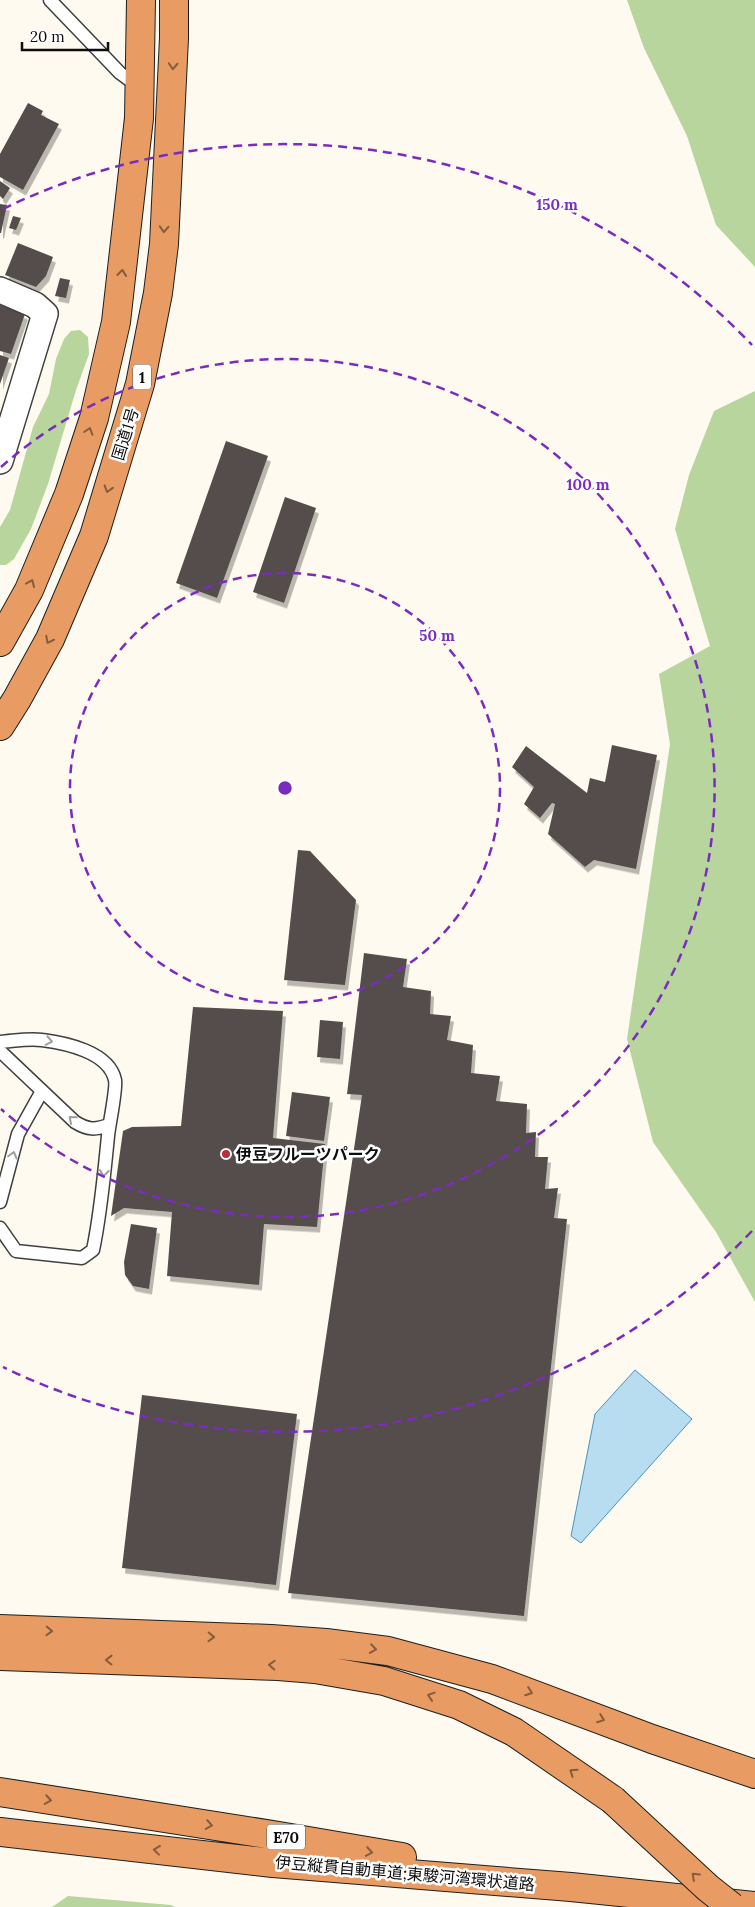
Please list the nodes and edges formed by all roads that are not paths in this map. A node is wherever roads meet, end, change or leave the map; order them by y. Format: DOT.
graph roads {
  1 [pos="50,0"];
  2 [pos="141,0"];
  3 [pos="174,0"];
  4 [pos="140,87"];
  5 [pos="0,290"];
  6 [pos="0,461"];
  7 [pos="0,642"];
  8 [pos="0,726"];
  9 [pos="0,1042"];
  10 [pos="0,1051"];
  11 [pos="42,1091"];
  12 [pos="109,1125"];
  13 [pos="0,1202"];
  14 [pos="0,1228"];
  15 [pos="0,1629"];
  16 [pos="0,1656"];
  17 [pos="755,1774"];
  18 [pos="0,1792"];
  19 [pos="0,1832"];
  20 [pos="571,1887"];
  21 [pos="755,1906"];
  22 [pos="732,1907"];
  1 -- 4 [label="lane"];
  2 -- 4 [label="highway"];
  3 -- 8 [label="highway, 国道1号 / 1, one-way"];
  7 -- 4 [label="highway, one-way"];
  5 -- 6 [label="street"];
  9 -- 12 [label="lane, one-way"];
  10 -- 11 [label="lane"];
  12 -- 11 [label="lane, one-way"];
  13 -- 11 [label="lane, one-way"];
  12 -- 14 [label="lane, one-way"];
  15 -- 17 [label="highway, one-way"];
  22 -- 16 [label="highway, one-way, bridge"];
  18 -- 20 [label="highway, 伊豆縦貫自動車道;東駿河湾環状道路 / E70, one-way"];
  20 -- 19 [label="highway, 伊豆縦貫自動車道;東駿河湾環状道路 / E70, one-way"];
  20 -- 21 [label="highway, 伊豆縦貫自動車道;東駿河湾環状道路 / E70"];
}
